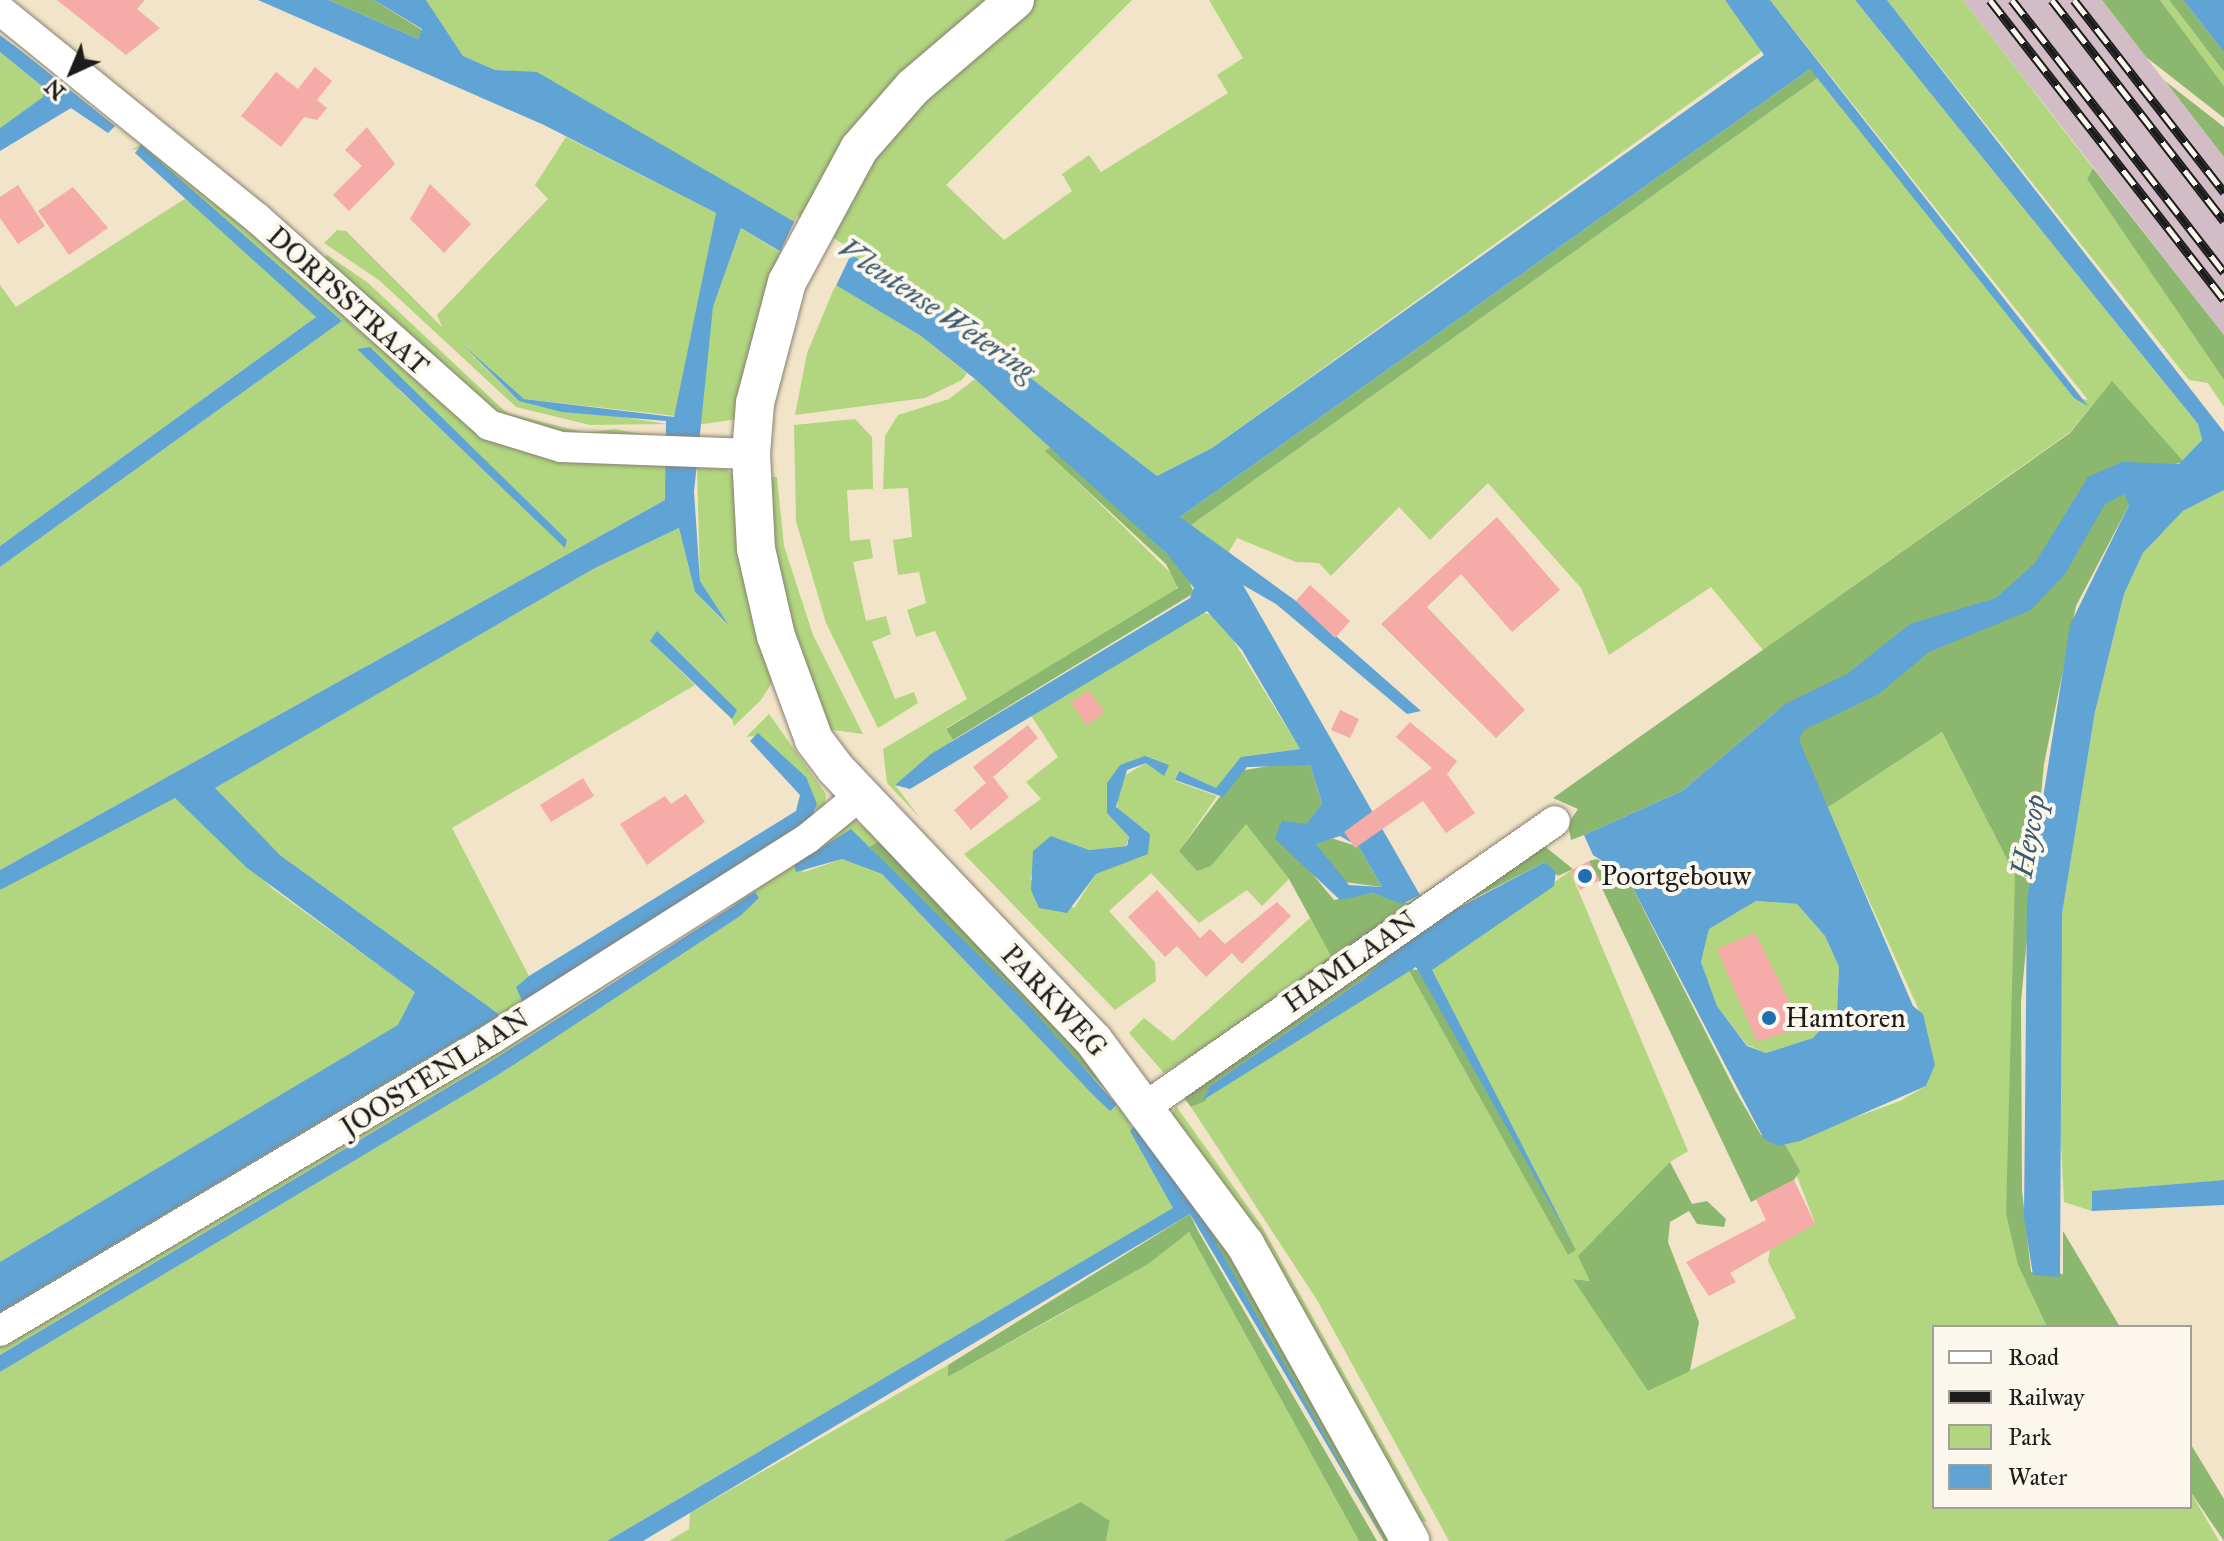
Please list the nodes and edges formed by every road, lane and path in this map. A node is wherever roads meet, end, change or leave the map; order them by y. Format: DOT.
graph roads {
  1 [pos="1015,0"];
  2 [pos="0,10"];
  3 [pos="751,454"];
  4 [pos="858,797"];
  5 [pos="1555,821"];
  6 [pos="1148,1105"];
  7 [pos="0,1331"];
  8 [pos="1410,1541"];
  1 -- 3 [label="street, PARKWEG"];
  2 -- 3 [label="street, DORPSSTRAAT"];
  3 -- 4 [label="street, PARKWEG"];
  4 -- 6 [label="street, PARKWEG"];
  4 -- 7 [label="street, JOOSTENLAAN"];
  5 -- 6 [label="street, HAMLAAN"];
  6 -- 8 [label="street, PARKWEG"];
}
